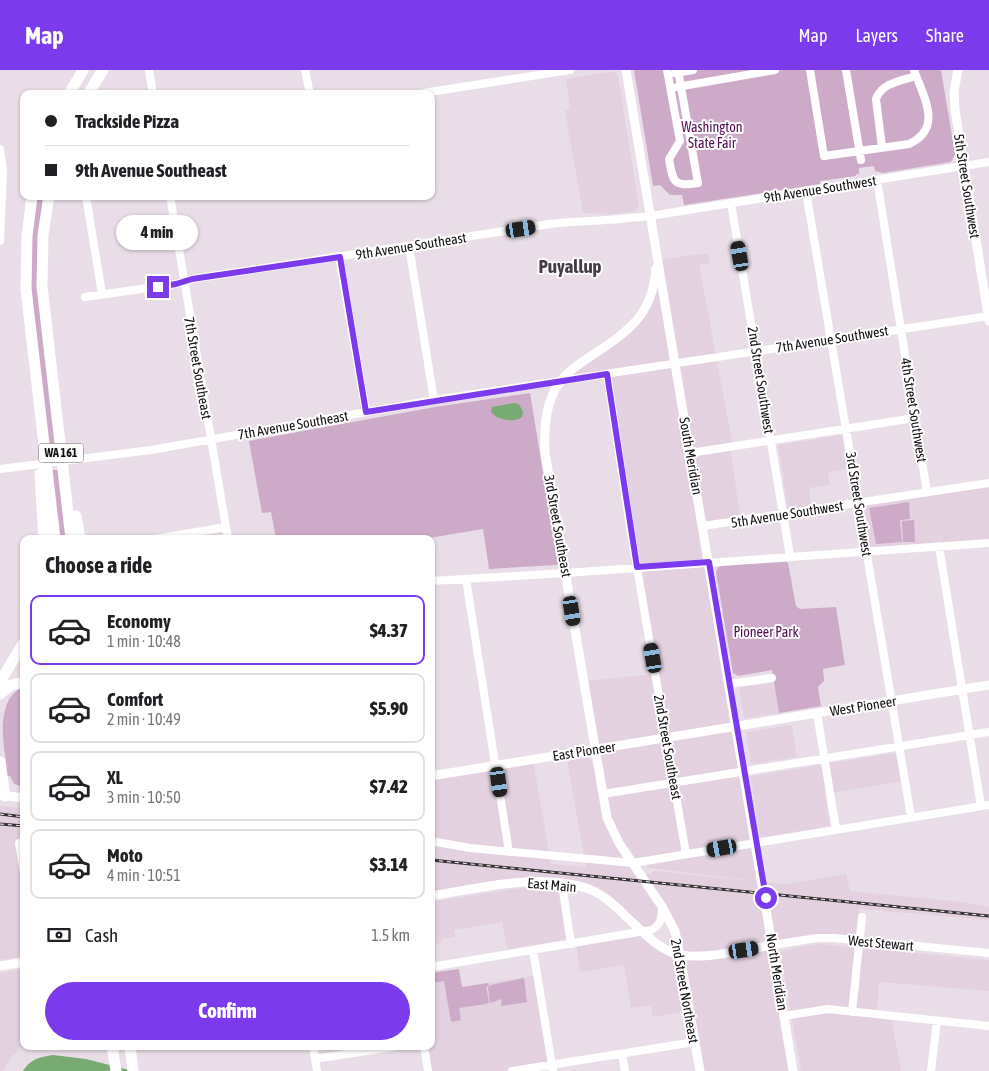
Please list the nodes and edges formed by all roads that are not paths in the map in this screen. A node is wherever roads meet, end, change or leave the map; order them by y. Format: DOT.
graph roads {
  1 [pos="83,70"];
  2 [pos="103,70"];
  3 [pos="149,70"];
  4 [pos="306,70"];
  5 [pos="570,70"];
  6 [pos="626,70"];
  7 [pos="693,70"];
  8 [pos="775,70"];
  9 [pos="810,70"];
  10 [pos="846,70"];
  11 [pos="958,70"];
  12 [pos="678,71"];
  13 [pos="668,72"];
  14 [pos="915,73"];
  15 [pos="681,86"];
  16 [pos="670,88"];
  17 [pos="71,90"];
  18 [pos="90,90"];
  19 [pos="152,90"];
  20 [pos="309,90"];
  21 [pos="435,91"];
  22 [pos="882,147"];
  23 [pos="0,150"];
  24 [pos="859,150"];
  25 [pos="1,158"];
  26 [pos="861,160"];
  27 [pos="989,162"];
  28 [pos="964,166"];
  29 [pos="877,180"];
  30 [pos="806,192"];
  31 [pos="32,200"];
  32 [pos="48,200"];
  33 [pos="87,200"];
  34 [pos="171,200"];
  35 [pos="731,203"];
  36 [pos="650,216"];
  37 [pos="0,240"];
  38 [pos="409,246"];
  39 [pos="656,253"];
  40 [pos="340,257"];
  41 [pos="183,281"];
  42 [pos="102,294"];
  43 [pos="85,297"];
  44 [pos="989,318"];
  45 [pos="901,329"];
  46 [pos="832,340"];
  47 [pos="756,351"];
  48 [pos="675,363"];
  49 [pos="51,366"];
  50 [pos="35,370"];
  51 [pos="607,374"];
  52 [pos="561,381"];
  53 [pos="434,400"];
  54 [pos="366,412"];
  55 [pos="915,418"];
  56 [pos="846,429"];
  57 [pos="211,440"];
  58 [pos="771,441"];
  59 [pos="690,453"];
  60 [pos="0,469"];
  61 [pos="989,483"];
  62 [pos="927,492"];
  63 [pos="859,503"];
  64 [pos="783,514"];
  65 [pos="703,526"];
  66 [pos="226,527"];
  67 [pos="44,535"];
  68 [pos="55,535"];
  69 [pos="71,535"];
  70 [pos="79,535"];
  71 [pos="179,535"];
  72 [pos="227,535"];
  73 [pos="989,543"];
  74 [pos="938,546"];
  75 [pos="867,551"];
  76 [pos="790,556"];
  77 [pos="709,562"];
  78 [pos="637,567"];
  79 [pos="566,573"];
  80 [pos="466,579"];
  81 [pos="435,581"];
  82 [pos="20,649"];
  83 [pos="772,678"];
  84 [pos="0,682"];
  85 [pos="20,683"];
  86 [pos="729,684"];
  87 [pos="989,685"];
  88 [pos="962,689"];
  89 [pos="0,694"];
  90 [pos="891,701"];
  91 [pos="817,713"];
  92 [pos="736,726"];
  93 [pos="989,732"];
  94 [pos="970,735"];
  95 [pos="666,738"];
  96 [pos="899,747"];
  97 [pos="595,750"];
  98 [pos="824,760"];
  99 [pos="0,762"];
  100 [pos="497,765"];
  101 [pos="744,772"];
  102 [pos="435,775"];
  103 [pos="674,784"];
  104 [pos="603,794"];
  105 [pos="3,796"];
  106 [pos="20,798"];
  107 [pos="985,805"];
  108 [pos="911,817"];
  109 [pos="836,830"];
  110 [pos="435,842"];
  111 [pos="19,843"];
  112 [pos="756,843"];
  113 [pos="20,849"];
  114 [pos="509,852"];
  115 [pos="686,854"];
  116 [pos="633,863"];
  117 [pos="562,884"];
  118 [pos="435,895"];
  119 [pos="661,904"];
  120 [pos="862,917"];
  121 [pos="643,932"];
  122 [pos="859,940"];
  123 [pos="571,944"];
  124 [pos="773,945"];
  125 [pos="533,950"];
  126 [pos="989,953"];
  127 [pos="680,956"];
  128 [pos="20,963"];
  129 [pos="0,966"];
  130 [pos="435,966"];
  131 [pos="852,1012"];
  132 [pos="784,1016"];
  133 [pos="937,1021"];
  134 [pos="989,1026"];
  135 [pos="695,1042"];
  136 [pos="113,1050"];
  137 [pos="130,1050"];
  138 [pos="314,1050"];
  139 [pos="374,1050"];
  140 [pos="425,1050"];
  141 [pos="622,1054"];
  142 [pos="315,1060"];
  143 [pos="552,1068"];
  144 [pos="116,1071"];
  145 [pos="133,1071"];
  146 [pos="317,1071"];
  147 [pos="428,1071"];
  148 [pos="512,1071"];
  149 [pos="625,1071"];
  150 [pos="700,1071"];
  151 [pos="794,1071"];
  152 [pos="931,1071"];
  1 -- 17 [label="highway"];
  2 -- 18 [label="highway"];
  3 -- 19 [label="street"];
  4 -- 20 [label="street"];
  5 -- 21 [label="street"];
  6 -- 36 [label="main road, South Meridian"];
  7 -- 12 [label="street"];
  8 -- 15 [label="street"];
  9 -- 24 [label="street"];
  10 -- 24 [label="street"];
  11 -- 28 [label="main road, 5th Street Southwest"];
  12 -- 13 [label="street"];
  12 -- 15 [label="street"];
  13 -- 16 [label="street"];
  14 -- 22 [label="street"];
  14 -- 22 [label="street"];
  15 -- 16 [label="street"];
  15 -- 16 [label="street"];
  22 -- 24 [label="street"];
  23 -- 25 [label="street"];
  24 -- 26 [label="street"];
  25 -- 37 [label="street"];
  27 -- 28 [label="street, 9th Avenue Southwest"];
  28 -- 29 [label="street, 9th Avenue Southwest"];
  28 -- 44 [label="main road, 5th Street Southwest"];
  29 -- 30 [label="street, 9th Avenue Southwest"];
  29 -- 45 [label="street, 4th Street Southwest"];
  30 -- 35 [label="street, 9th Avenue Southwest"];
  30 -- 46 [label="street, 3rd Street Southwest"];
  31 -- 50 [label="highway, WA 161"];
  32 -- 49 [label="highway, WA 161"];
  33 -- 42 [label="street"];
  34 -- 41 [label="street, 7th Street Southeast"];
  35 -- 36 [label="street, 9th Avenue Southwest"];
  35 -- 47 [label="street, 2nd Street Southwest"];
  36 -- 38 [label="street, 9th Avenue Southeast"];
  36 -- 39 [label="main road, South Meridian"];
  38 -- 40 [label="street, 9th Avenue Southeast"];
  38 -- 53 [label="street"];
  39 -- 48 [label="main road, South Meridian"];
  39 -- 52 [label="main road, 3rd Street Southeast"];
  40 -- 41 [label="street, 9th Avenue Southeast"];
  40 -- 54 [label="street"];
  41 -- 42 [label="street, 9th Avenue Southeast"];
  41 -- 57 [label="street, 7th Street Southeast"];
  42 -- 43 [label="street, 9th Avenue Southeast"];
  44 -- 45 [label="street, 7th Avenue Southwest"];
  45 -- 46 [label="street, 7th Avenue Southwest"];
  45 -- 55 [label="street, 4th Street Southwest"];
  46 -- 47 [label="street, 7th Avenue Southwest"];
  46 -- 56 [label="street, 3rd Street Southwest"];
  47 -- 48 [label="street, 7th Avenue Southwest"];
  47 -- 58 [label="street, 2nd Street Southwest"];
  48 -- 51 [label="street, 7th Avenue Southeast"];
  48 -- 59 [label="main road, South Meridian"];
  49 -- 69 [label="highway, WA 161"];
  49 -- 70 [label="highway"];
  50 -- 67 [label="highway"];
  50 -- 68 [label="highway, WA 161"];
  51 -- 52 [label="street, 7th Avenue Southeast"];
  51 -- 78 [label="street, 2nd Street Southeast"];
  52 -- 53 [label="street, 7th Avenue Southeast"];
  52 -- 79 [label="main road, 3rd Street Southeast"];
  53 -- 54 [label="street, 7th Avenue Southeast"];
  54 -- 57 [label="street, 7th Avenue Southeast"];
  55 -- 56 [label="street"];
  55 -- 62 [label="street, 4th Street Southwest"];
  56 -- 58 [label="street"];
  56 -- 63 [label="street, 3rd Street Southwest"];
  57 -- 60 [label="street, 7th Avenue Southeast"];
  57 -- 66 [label="street, 7th Street Southeast"];
  58 -- 59 [label="street"];
  58 -- 64 [label="street, 2nd Street Southwest"];
  59 -- 65 [label="main road, South Meridian"];
  61 -- 62 [label="street, 5th Avenue Southwest"];
  62 -- 63 [label="street, 5th Avenue Southwest"];
  63 -- 64 [label="street, 5th Avenue Southwest"];
  63 -- 75 [label="street, 3rd Street Southwest"];
  64 -- 65 [label="street, 5th Avenue Southwest"];
  64 -- 76 [label="street, 2nd Street Southwest"];
  65 -- 77 [label="main road, South Meridian"];
  66 -- 71 [label="street"];
  66 -- 72 [label="street, 7th Street Southeast"];
  73 -- 74 [label="street"];
  74 -- 75 [label="street"];
  74 -- 88 [label="street"];
  75 -- 76 [label="street"];
  75 -- 90 [label="street, 3rd Street Southwest"];
  76 -- 77 [label="street"];
  77 -- 78 [label="street"];
  77 -- 86 [label="main road, South Meridian"];
  78 -- 79 [label="street"];
  78 -- 95 [label="street, 2nd Street Southeast"];
  79 -- 80 [label="street"];
  79 -- 97 [label="main road, 3rd Street Southeast"];
  80 -- 81 [label="street"];
  80 -- 100 [label="street"];
  82 -- 84 [label="highway"];
  83 -- 86 [label="street"];
  85 -- 89 [label="highway"];
  86 -- 92 [label="main road, South Meridian"];
  87 -- 88 [label="main road, West Pioneer"];
  88 -- 90 [label="main road, West Pioneer"];
  88 -- 94 [label="street"];
  90 -- 91 [label="main road, West Pioneer"];
  90 -- 96 [label="street, 3rd Street Southwest"];
  91 -- 92 [label="main road, West Pioneer"];
  91 -- 98 [label="street"];
  92 -- 95 [label="main road, East Pioneer"];
  92 -- 101 [label="main road, South Meridian"];
  93 -- 94 [label="street"];
  94 -- 96 [label="street"];
  94 -- 107 [label="street"];
  95 -- 97 [label="main road, East Pioneer"];
  95 -- 103 [label="street, 2nd Street Southeast"];
  96 -- 98 [label="street"];
  96 -- 108 [label="street, 3rd Street Southwest"];
  97 -- 100 [label="main road, East Pioneer"];
  97 -- 104 [label="main road, 3rd Street Southeast"];
  98 -- 101 [label="street"];
  98 -- 109 [label="street"];
  99 -- 105 [label="highway"];
  100 -- 102 [label="main road, East Pioneer"];
  100 -- 114 [label="street"];
  101 -- 103 [label="street"];
  101 -- 112 [label="main road, South Meridian"];
  103 -- 104 [label="street"];
  103 -- 115 [label="street, 2nd Street Southeast"];
  104 -- 116 [label="main road, 3rd Street Southeast"];
  105 -- 106 [label="main road"];
  107 -- 108 [label="street"];
  108 -- 109 [label="street"];
  109 -- 112 [label="street"];
  110 -- 114 [label="street"];
  111 -- 113 [label="street"];
  112 -- 115 [label="street"];
  112 -- 124 [label="main road, North Meridian"];
  114 -- 116 [label="street"];
  115 -- 116 [label="street"];
  116 -- 119 [label="main road, 2nd Street Northeast"];
  117 -- 118 [label="main road, East Main"];
  117 -- 121 [label="main road, East Main"];
  117 -- 123 [label="street"];
  119 -- 121 [label="street"];
  119 -- 127 [label="main road, 2nd Street Northeast"];
  120 -- 122 [label="street"];
  121 -- 123 [label="street"];
  121 -- 127 [label="main road, East Main"];
  122 -- 124 [label="street, West Stewart"];
  122 -- 126 [label="street, West Stewart"];
  122 -- 131 [label="street"];
  123 -- 125 [label="street"];
  124 -- 127 [label="main road"];
  124 -- 132 [label="main road, North Meridian"];
  125 -- 130 [label="street"];
  125 -- 143 [label="street"];
  127 -- 135 [label="main road, 2nd Street Northeast"];
  128 -- 129 [label="main road"];
  131 -- 132 [label="street"];
  131 -- 133 [label="street"];
  132 -- 151 [label="main road, North Meridian"];
  133 -- 134 [label="street"];
  133 -- 152 [label="street"];
  135 -- 141 [label="street"];
  135 -- 150 [label="main road, 2nd Street Northeast"];
  136 -- 144 [label="highway"];
  137 -- 145 [label="highway"];
  138 -- 142 [label="street"];
  139 -- 142 [label="street"];
  140 -- 147 [label="street"];
  141 -- 143 [label="street"];
  141 -- 149 [label="street"];
  142 -- 146 [label="street"];
  143 -- 148 [label="street"];
}
